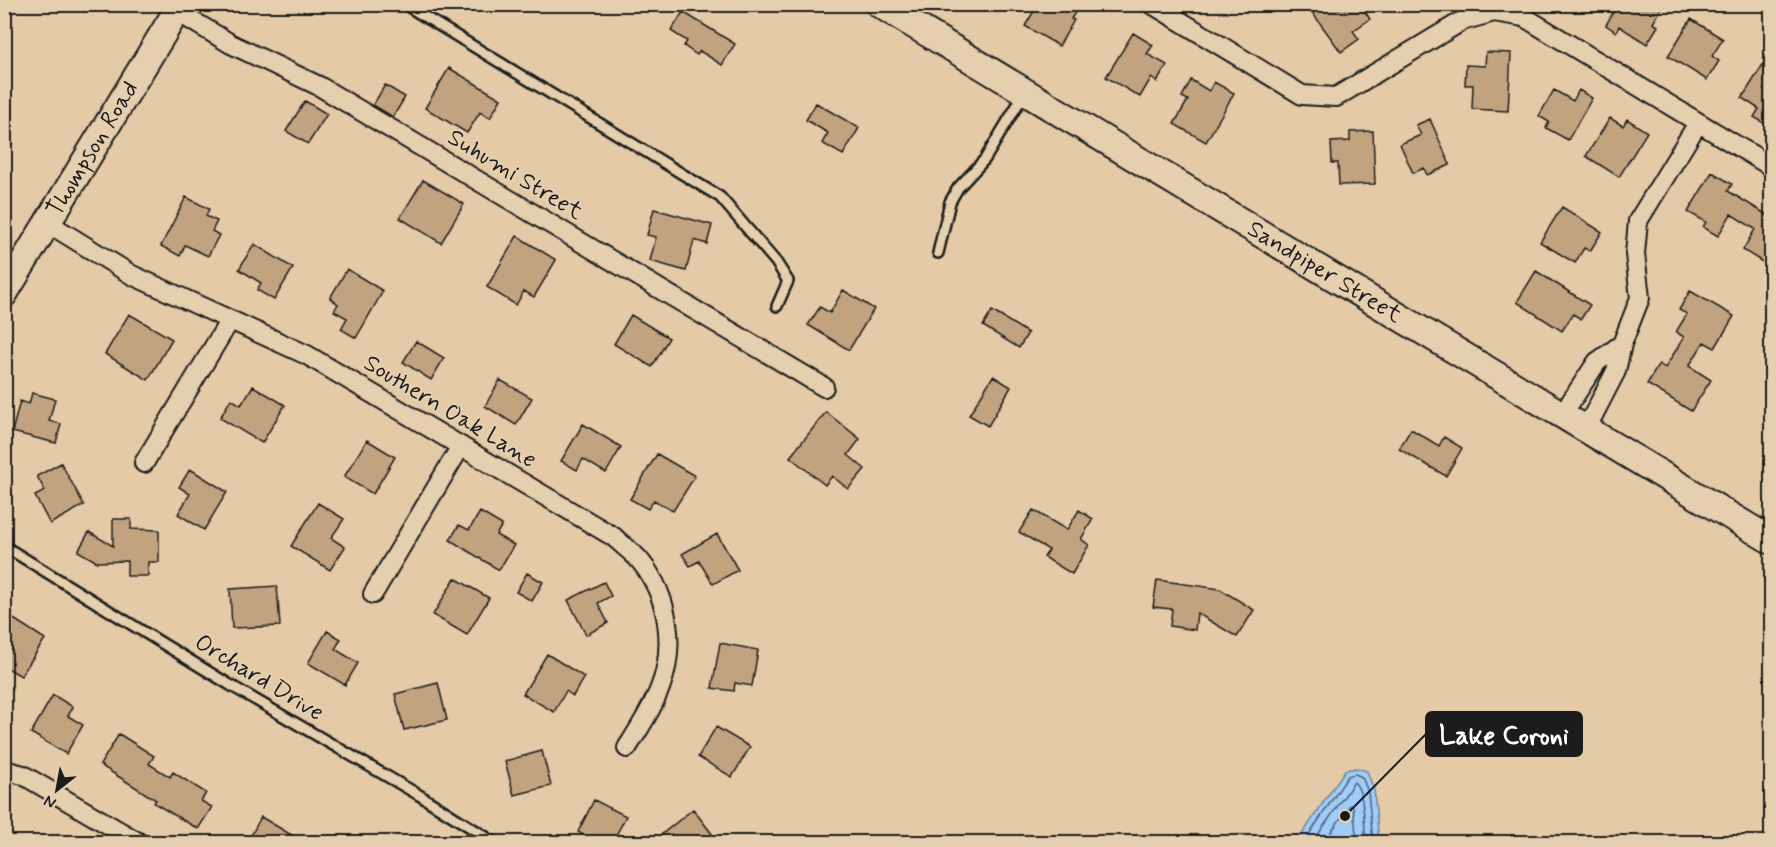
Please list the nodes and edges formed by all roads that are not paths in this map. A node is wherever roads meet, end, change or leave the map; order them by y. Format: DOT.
graph roads {
  1 [pos="404,4"];
  2 [pos="879,4"];
  3 [pos="1152,4"];
  4 [pos="178,8"];
  5 [pos="1025,92"];
  6 [pos="1698,123"];
  7 [pos="1772,167"];
  8 [pos="48,223"];
  9 [pos="938,253"];
  10 [pos="9,279"];
  11 [pos="777,306"];
  12 [pos="230,321"];
  13 [pos="1622,344"];
  14 [pos="824,387"];
  15 [pos="1562,415"];
  16 [pos="1586,429"];
  17 [pos="461,446"];
  18 [pos="144,463"];
  19 [pos="1772,541"];
  20 [pos="4,546"];
  21 [pos="373,594"];
  22 [pos="627,748"];
  23 [pos="4,770"];
  24 [pos="138,843"];
  25 [pos="494,843"];
  1 -- 11 [label="lane"];
  2 -- 5 [label="street, Sandpiper Street"];
  3 -- 6 [label="street"];
  4 -- 8 [label="street, Thompson Road"];
  4 -- 14 [label="street, Suhumi Street"];
  5 -- 9 [label="lane"];
  5 -- 15 [label="street, Sandpiper Street"];
  6 -- 7 [label="street"];
  6 -- 13 [label="street"];
  8 -- 10 [label="street, Thompson Road"];
  8 -- 12 [label="street, Southern Oak Lane"];
  12 -- 17 [label="street, Southern Oak Lane"];
  12 -- 18 [label="street"];
  13 -- 15 [label="street"];
  13 -- 16 [label="street"];
  15 -- 16 [label="street, Sandpiper Street"];
  16 -- 19 [label="street, Sandpiper Street"];
  17 -- 21 [label="street"];
  17 -- 22 [label="street, Southern Oak Lane"];
  20 -- 25 [label="lane, Orchard Drive"];
  23 -- 24 [label="street"];
}
